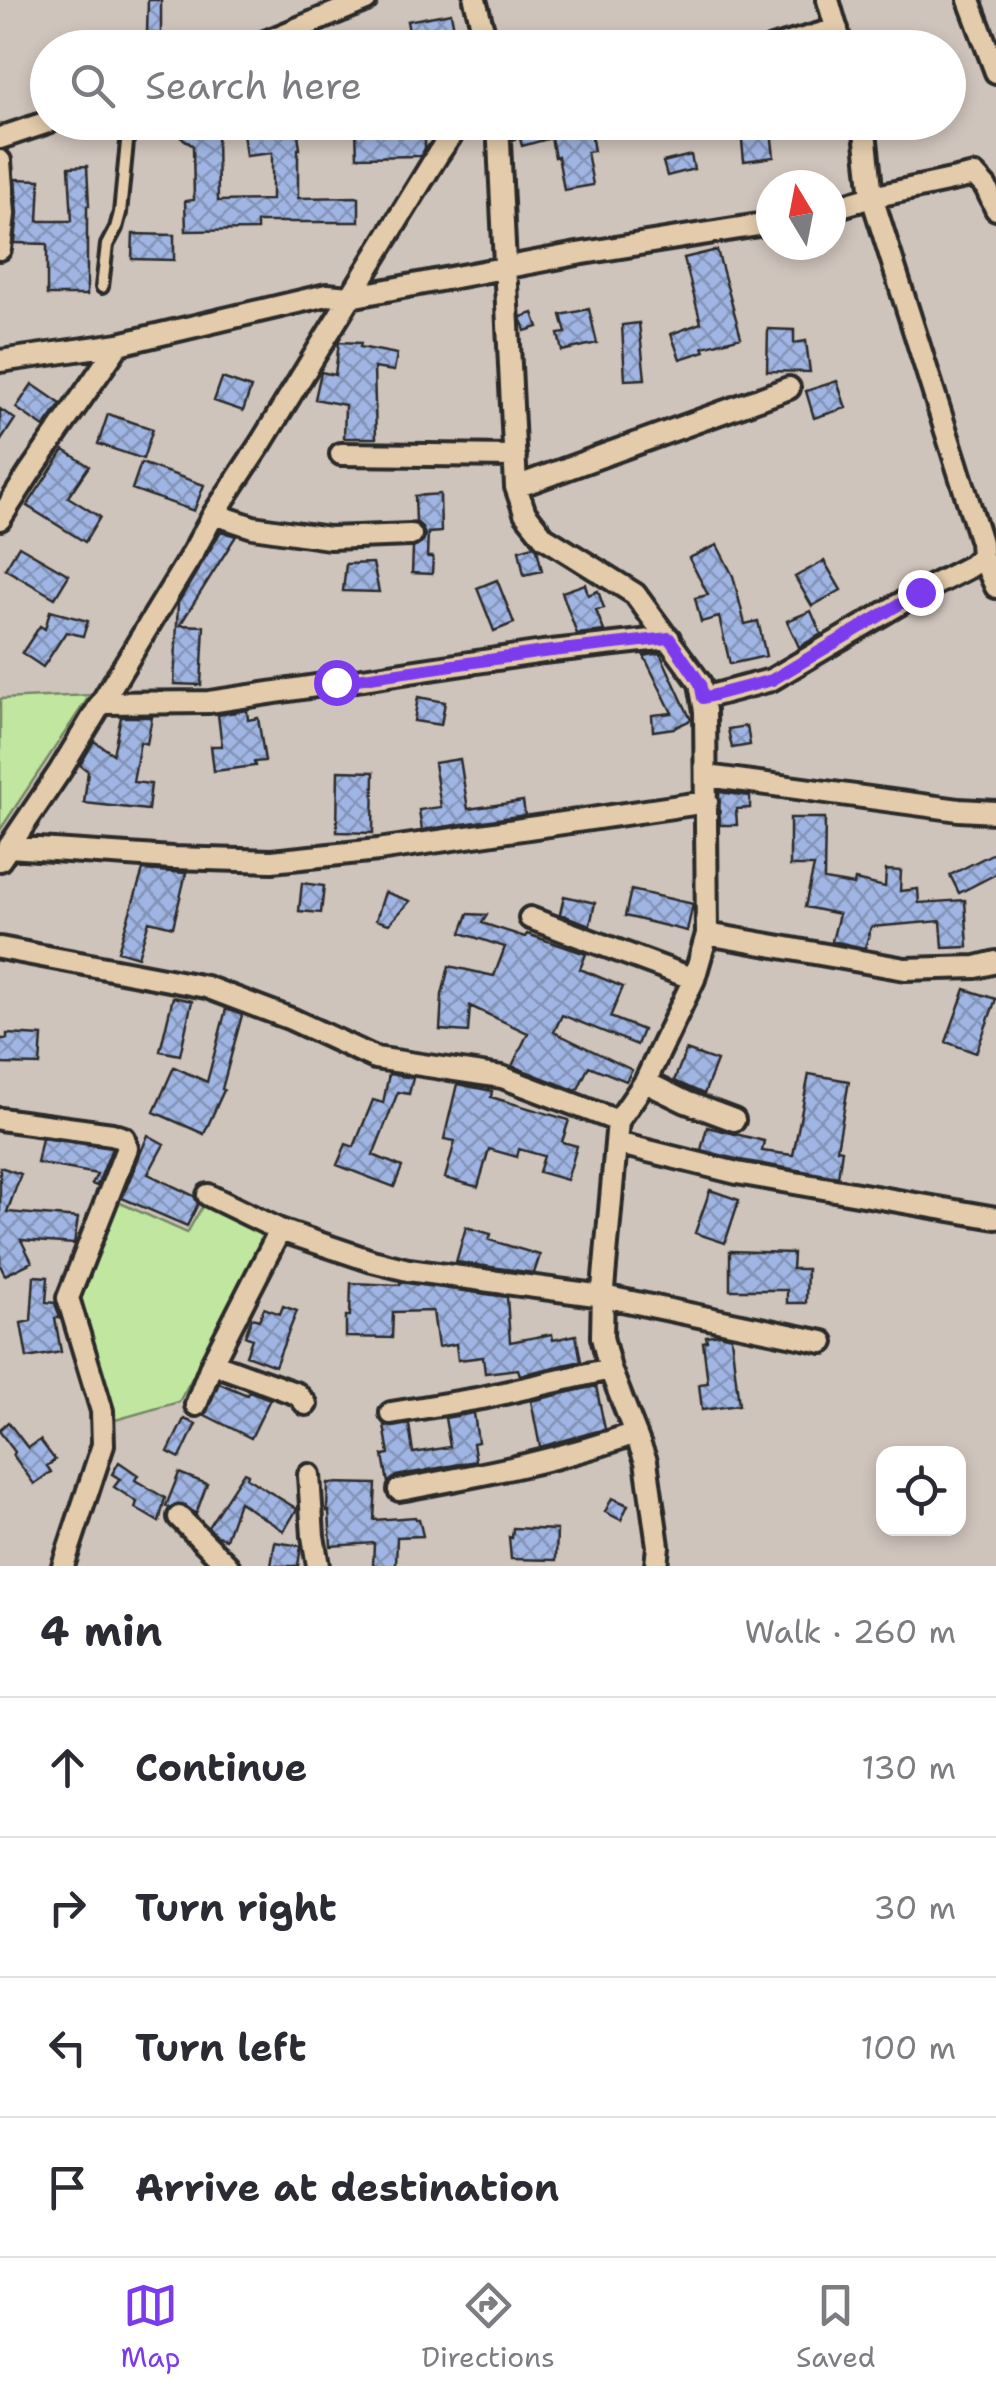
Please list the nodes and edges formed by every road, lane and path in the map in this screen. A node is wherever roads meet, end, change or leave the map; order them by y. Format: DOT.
graph roads {
  1 [pos="366,0"];
  2 [pos="475,0"];
  3 [pos="828,0"];
  4 [pos="969,0"];
  5 [pos="294,30"];
  6 [pos="483,30"];
  7 [pos="837,30"];
  8 [pos="996,72"];
  9 [pos="30,128"];
  10 [pos="0,138"];
  11 [pos="128,140"];
  12 [pos="448,140"];
  13 [pos="499,140"];
  14 [pos="866,140"];
  15 [pos="0,162"];
  16 [pos="996,167"];
  17 [pos="974,175"];
  18 [pos="872,198"];
  19 [pos="846,205"];
  20 [pos="996,209"];
  21 [pos="756,226"];
  22 [pos="0,249"];
  23 [pos="507,266"];
  24 [pos="102,286"];
  25 [pos="350,297"];
  26 [pos="119,344"];
  27 [pos="0,361"];
  28 [pos="789,388"];
  29 [pos="341,454"];
  30 [pos="514,456"];
  31 [pos="516,487"];
  32 [pos="214,514"];
  33 [pos="0,520"];
  34 [pos="411,536"];
  35 [pos="982,556"];
  36 [pos="996,588"];
  37 [pos="669,638"];
  38 [pos="703,698"];
  39 [pos="102,703"];
  40 [pos="706,776"];
  41 [pos="707,802"];
  42 [pos="996,812"];
  43 [pos="4,854"];
  44 [pos="530,918"];
  45 [pos="707,934"];
  46 [pos="0,948"];
  47 [pos="996,962"];
  48 [pos="694,979"];
  49 [pos="644,1082"];
  50 [pos="0,1120"];
  51 [pos="734,1120"];
  52 [pos="618,1121"];
  53 [pos="616,1143"];
  54 [pos="208,1194"];
  55 [pos="996,1218"];
  56 [pos="280,1230"];
  57 [pos="603,1296"];
  58 [pos="823,1342"];
  59 [pos="212,1363"];
  60 [pos="610,1368"];
  61 [pos="306,1404"];
  62 [pos="196,1405"];
  63 [pos="391,1413"];
  64 [pos="635,1433"];
  65 [pos="309,1475"];
  66 [pos="399,1490"];
  67 [pos="179,1518"];
  68 [pos="64,1566"];
  69 [pos="228,1566"];
  70 [pos="318,1566"];
  71 [pos="656,1566"];
  1 -- 5 [label="street"];
  2 -- 6 [label="street"];
  3 -- 7 [label="street"];
  4 -- 8 [label="street"];
  9 -- 10 [label="street"];
  11 -- 24 [label="lane"];
  12 -- 25 [label="street"];
  13 -- 23 [label="street"];
  14 -- 18 [label="street"];
  15 -- 22 [label="street"];
  16 -- 17 [label="street"];
  17 -- 18 [label="street"];
  17 -- 20 [label="street"];
  18 -- 19 [label="street"];
  18 -- 35 [label="street"];
  21 -- 23 [label="street"];
  23 -- 25 [label="street"];
  23 -- 30 [label="street"];
  25 -- 26 [label="street"];
  25 -- 32 [label="street"];
  26 -- 27 [label="street"];
  26 -- 33 [label="street"];
  28 -- 31 [label="street"];
  29 -- 30 [label="street"];
  30 -- 31 [label="street"];
  31 -- 37 [label="street"];
  32 -- 34 [label="street"];
  32 -- 39 [label="street"];
  35 -- 36 [label="street"];
  35 -- 38 [label="street"];
  37 -- 38 [label="street"];
  37 -- 39 [label="street"];
  38 -- 40 [label="street"];
  39 -- 43 [label="street"];
  40 -- 41 [label="street"];
  40 -- 42 [label="street"];
  41 -- 43 [label="street"];
  41 -- 45 [label="street"];
  44 -- 48 [label="street"];
  45 -- 47 [label="street"];
  45 -- 48 [label="street"];
  46 -- 52 [label="street"];
  48 -- 49 [label="street"];
  49 -- 51 [label="street"];
  49 -- 52 [label="street"];
  50 -- 68 [label="street"];
  52 -- 53 [label="street"];
  53 -- 55 [label="street"];
  53 -- 57 [label="street"];
  54 -- 56 [label="street"];
  56 -- 57 [label="street"];
  56 -- 59 [label="street"];
  57 -- 58 [label="street"];
  57 -- 60 [label="street"];
  59 -- 61 [label="street"];
  59 -- 62 [label="street"];
  60 -- 63 [label="street"];
  60 -- 64 [label="street"];
  64 -- 66 [label="street"];
  64 -- 71 [label="street"];
  65 -- 70 [label="street"];
  67 -- 69 [label="street"];
}
